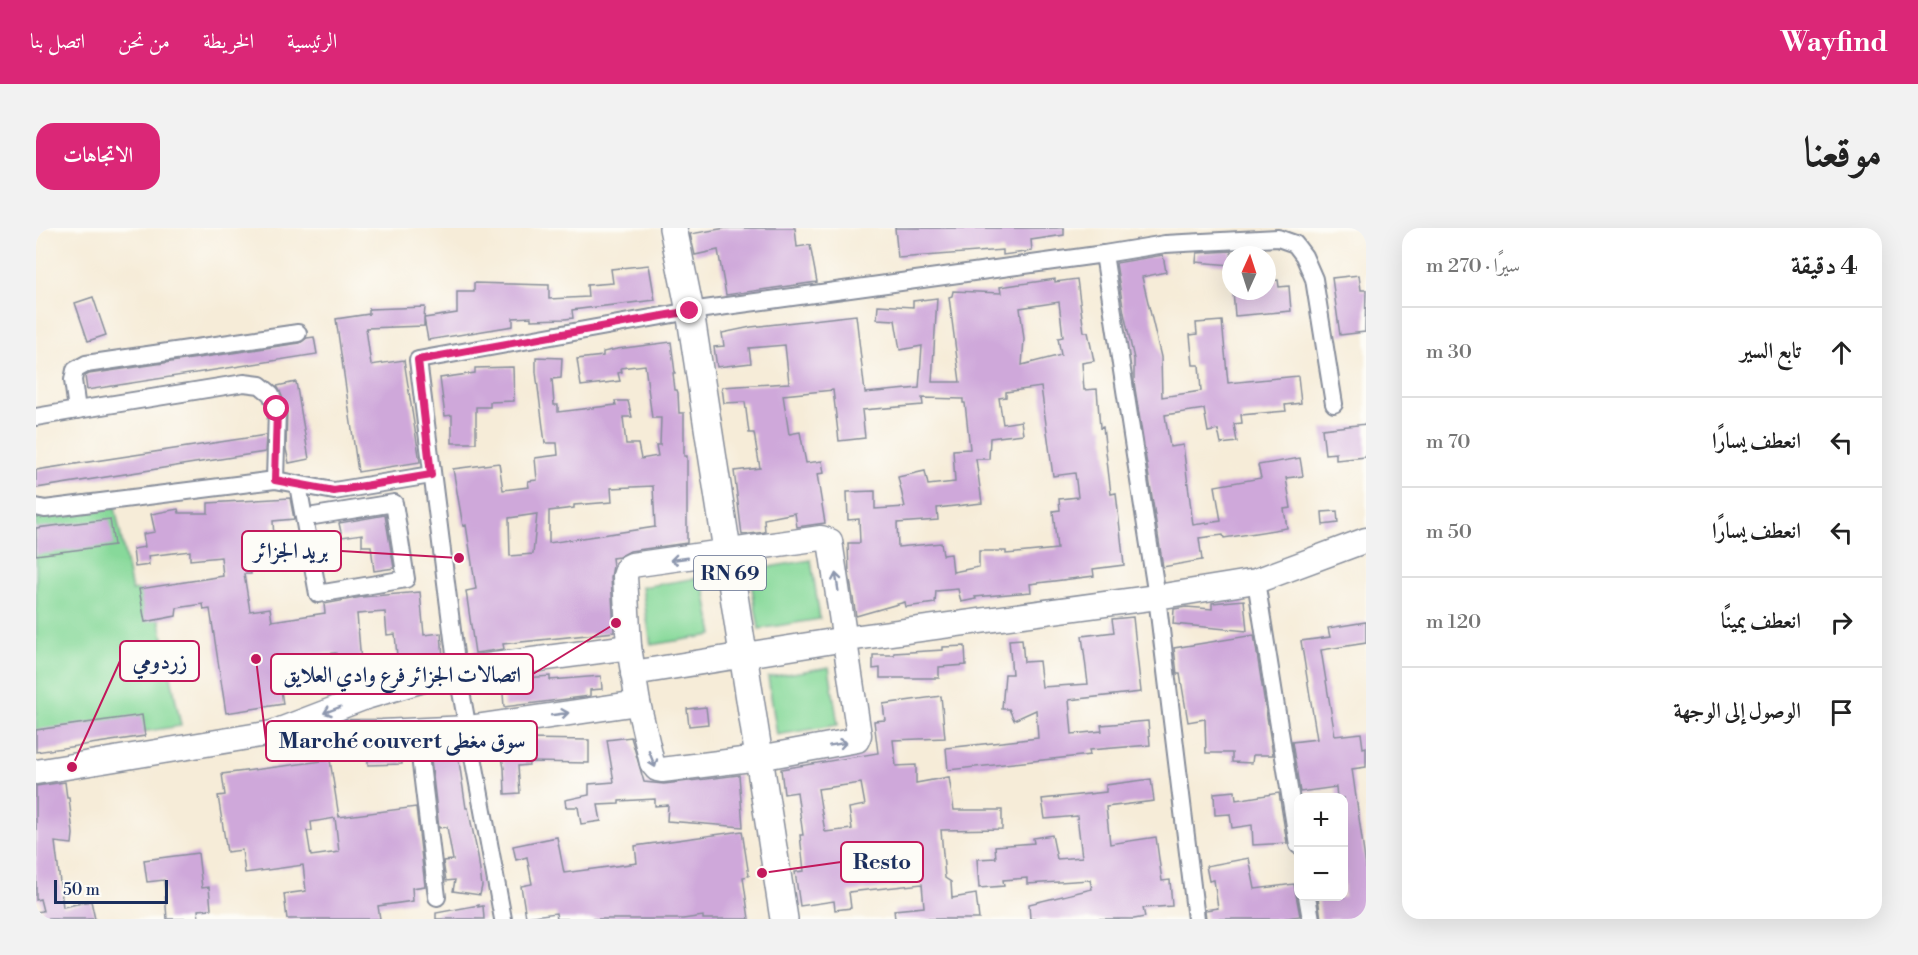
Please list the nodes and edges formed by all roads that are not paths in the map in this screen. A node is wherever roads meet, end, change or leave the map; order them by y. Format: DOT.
graph roads {
  1 [pos="673,228"];
  2 [pos="1254,234"];
  3 [pos="1163,236"];
  4 [pos="1104,254"];
  5 [pos="690,311"];
  6 [pos="298,333"];
  7 [pos="1334,404"];
  8 [pos="77,410"];
  9 [pos="36,417"];
  10 [pos="431,475"];
  11 [pos="275,480"];
  12 [pos="298,485"];
  13 [pos="36,507"];
  14 [pos="314,516"];
  15 [pos="1366,540"];
  16 [pos="727,552"];
  17 [pos="1256,581"];
  18 [pos="1157,597"];
  19 [pos="846,639"];
  20 [pos="629,647"];
  21 [pos="743,656"];
  22 [pos="457,670"];
  23 [pos="633,673"];
  24 [pos="638,703"];
  25 [pos="468,728"];
  26 [pos="417,731"];
  27 [pos="272,733"];
  28 [pos="759,758"];
  29 [pos="36,772"];
  30 [pos="1294,814"];
  31 [pos="437,897"];
  32 [pos="1308,901"];
  33 [pos="502,919"];
  34 [pos="784,919"];
  35 [pos="1196,919"];
  36 [pos="1311,919"];
  1 -- 5 [label="main road, RN 69"];
  2 -- 3 [label="street"];
  2 -- 7 [label="street"];
  3 -- 4 [label="street"];
  4 -- 5 [label="street"];
  4 -- 18 [label="street"];
  5 -- 10 [label="street"];
  5 -- 16 [label="main road, RN 69"];
  6 -- 8 [label="street"];
  8 -- 9 [label="street"];
  8 -- 11 [label="street"];
  10 -- 12 [label="street"];
  10 -- 22 [label="street"];
  11 -- 12 [label="street"];
  11 -- 13 [label="street"];
  12 -- 14 [label="street"];
  15 -- 17 [label="main road"];
  19 -- 16 [label="main road, one-way"];
  16 -- 20 [label="main road, one-way"];
  16 -- 21 [label="main road, RN 69"];
  17 -- 18 [label="main road"];
  17 -- 30 [label="street"];
  18 -- 19 [label="main road"];
  18 -- 35 [label="street"];
  19 -- 21 [label="main road"];
  28 -- 19 [label="main road, one-way"];
  20 -- 22 [label="main road"];
  20 -- 23 [label="main road"];
  21 -- 23 [label="main road"];
  21 -- 28 [label="main road, RN 69"];
  22 -- 25 [label="street"];
  22 -- 27 [label="main road, one-way"];
  23 -- 24 [label="main road"];
  25 -- 24 [label="main road, one-way"];
  24 -- 28 [label="main road, one-way"];
  25 -- 26 [label="main road"];
  25 -- 33 [label="street"];
  26 -- 27 [label="main road"];
  26 -- 31 [label="street"];
  27 -- 29 [label="main road"];
  28 -- 34 [label="main road, RN 69"];
  32 -- 36 [label="street"];
}
